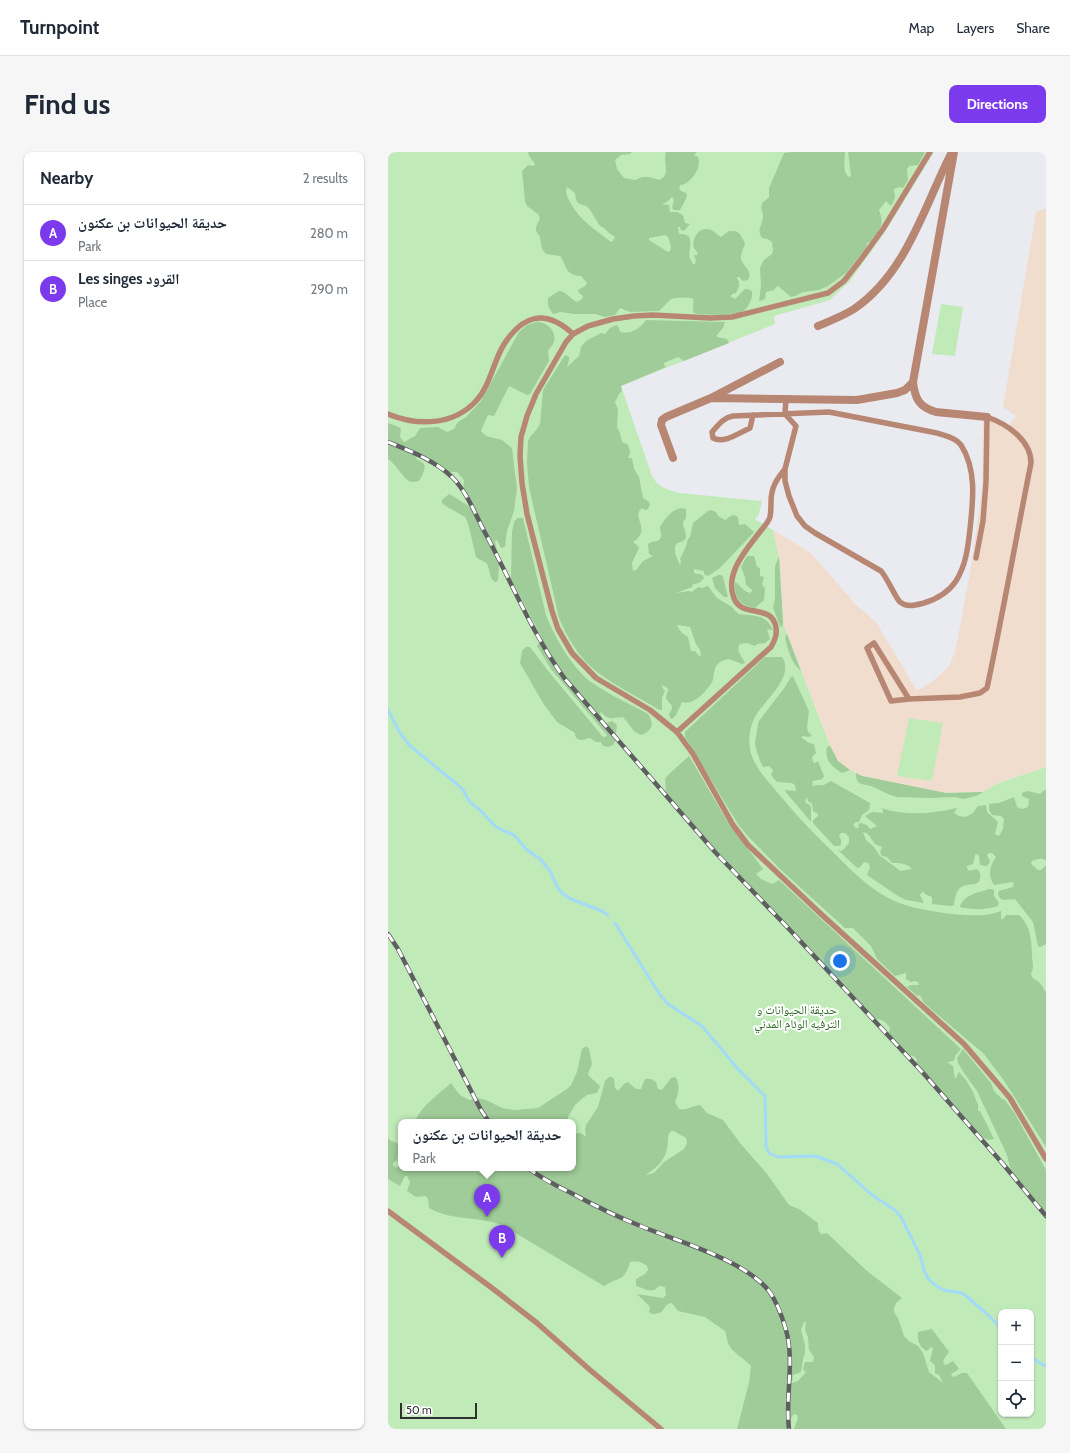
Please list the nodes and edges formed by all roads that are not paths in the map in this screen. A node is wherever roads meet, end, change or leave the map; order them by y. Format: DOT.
graph roads {
  1 [pos="930,152"];
  2 [pos="953,152"];
  3 [pos="818,326"];
  4 [pos="573,334"];
  5 [pos="780,362"];
  6 [pos="913,382"];
  7 [pos="711,398"];
  8 [pos="786,400"];
  9 [pos="388,414"];
  10 [pos="785,414"];
  11 [pos="753,415"];
  12 [pos="987,417"];
  13 [pos="673,458"];
  14 [pos="785,469"];
  15 [pos="976,558"];
  16 [pos="909,699"];
  17 [pos="677,732"];
  18 [pos="1046,1159"];
  19 [pos="388,1211"];
  20 [pos="661,1429"];
  1 -- 4 [label="lane"];
  2 -- 3 [label="street"];
  2 -- 6 [label="street"];
  4 -- 9 [label="lane"];
  4 -- 17 [label="lane"];
  5 -- 7 [label="street"];
  6 -- 8 [label="street"];
  6 -- 12 [label="street"];
  7 -- 8 [label="street"];
  7 -- 13 [label="street"];
  8 -- 10 [label="lane"];
  10 -- 11 [label="lane"];
  10 -- 14 [label="lane"];
  10 -- 14 [label="lane"];
  11 -- 11 [label="lane"];
  12 -- 15 [label="lane"];
  12 -- 16 [label="lane"];
  14 -- 17 [label="lane"];
  16 -- 16 [label="lane"];
  17 -- 18 [label="lane"];
  19 -- 20 [label="lane"];
}
